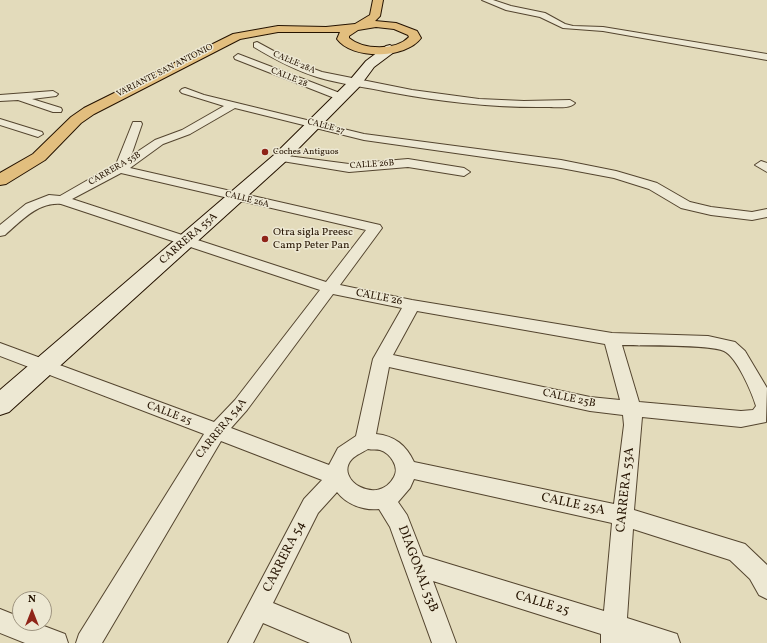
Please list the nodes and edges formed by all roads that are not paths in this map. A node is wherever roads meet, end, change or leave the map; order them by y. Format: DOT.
graph roads {
  1 [pos="378,0"];
  2 [pos="383,0"];
  3 [pos="486,0"];
  4 [pos="358,26"];
  5 [pos="396,26"];
  6 [pos="349,44"];
  7 [pos="257,45"];
  8 [pos="390,49"];
  9 [pos="767,56"];
  10 [pos="238,57"];
  11 [pos="370,64"];
  12 [pos="355,83"];
  13 [pos="185,91"];
  14 [pos="53,94"];
  15 [pos="20,96"];
  16 [pos="341,97"];
  17 [pos="0,98"];
  18 [pos="570,103"];
  19 [pos="233,105"];
  20 [pos="57,110"];
  21 [pos="0,122"];
  22 [pos="137,124"];
  23 [pos="314,124"];
  24 [pos="38,134"];
  25 [pos="280,158"];
  26 [pos="120,168"];
  27 [pos="464,172"];
  28 [pos="0,180"];
  29 [pos="0,190"];
  30 [pos="237,197"];
  31 [pos="62,200"];
  32 [pos="767,214"];
  33 [pos="375,228"];
  34 [pos="0,232"];
  35 [pos="186,242"];
  36 [pos="330,288"];
  37 [pos="412,305"];
  38 [pos="612,339"];
  39 [pos="0,349"];
  40 [pos="382,359"];
  41 [pos="45,365"];
  42 [pos="0,406"];
  43 [pos="632,410"];
  44 [pos="759,417"];
  45 [pos="216,432"];
  46 [pos="365,441"];
  47 [pos="406,469"];
  48 [pos="338,477"];
  49 [pos="383,498"];
  50 [pos="623,516"];
  51 [pos="416,566"];
  52 [pos="767,587"];
  53 [pos="259,609"];
  54 [pos="0,621"];
  55 [pos="613,635"];
  56 [pos="56,643"];
  57 [pos="88,643"];
  58 [pos="240,643"];
  59 [pos="339,643"];
  60 [pos="444,643"];
  61 [pos="668,643"];
  1 -- 4 [label="main road"];
  2 -- 5 [label="main road"];
  3 -- 9 [label="street"];
  4 -- 5 [label="main road, VARIANTE SAN ANTONIO"];
  4 -- 6 [label="main road"];
  4 -- 28 [label="main road, VARIANTE SAN ANTONIO"];
  5 -- 8 [label="main road, VARIANTE SAN ANTONIO"];
  6 -- 8 [label="main road, VARIANTE SAN ANTONIO"];
  6 -- 11 [label="main road"];
  6 -- 29 [label="main road, VARIANTE SAN ANTONIO"];
  7 -- 12 [label="street, CALLE 28A"];
  8 -- 11 [label="main road, CARRERA 55A"];
  10 -- 16 [label="street, CALLE 28"];
  11 -- 12 [label="main road, CARRERA 55A"];
  12 -- 16 [label="main road, CARRERA 55A"];
  12 -- 18 [label="street, CALLE 28A"];
  13 -- 19 [label="street, CALLE 27"];
  14 -- 15 [label="street"];
  15 -- 17 [label="street"];
  15 -- 20 [label="street"];
  16 -- 23 [label="main road, CARRERA 55A"];
  19 -- 23 [label="street, CALLE 27"];
  19 -- 26 [label="street, CARRERA 55B"];
  21 -- 24 [label="street"];
  22 -- 26 [label="street"];
  23 -- 25 [label="main road, CARRERA 55A"];
  23 -- 32 [label="street, CALLE 27"];
  25 -- 27 [label="street, CALLE 26B"];
  25 -- 30 [label="main road, CARRERA 55A"];
  26 -- 30 [label="street, CALLE 26A"];
  26 -- 31 [label="street, CARRERA 55B"];
  30 -- 33 [label="street, CALLE 26A"];
  30 -- 35 [label="main road, CARRERA 55A"];
  31 -- 34 [label="street, CARRERA 55B"];
  31 -- 35 [label="street, CALLE 26"];
  33 -- 36 [label="street, CARRERA 54A"];
  35 -- 36 [label="street, CALLE 26"];
  35 -- 41 [label="main road, CARRERA 55A"];
  36 -- 37 [label="street, CALLE 26"];
  36 -- 45 [label="street, CARRERA 54A"];
  37 -- 38 [label="street, CALLE 26"];
  37 -- 40 [label="street"];
  38 -- 43 [label="street, CARRERA 53A"];
  38 -- 44 [label="street, CALLE 26"];
  39 -- 41 [label="street, CALLE 25"];
  40 -- 43 [label="street, CALLE 25B"];
  40 -- 46 [label="street"];
  41 -- 42 [label="main road, CARRERA 55A"];
  41 -- 45 [label="street, CALLE 25"];
  43 -- 44 [label="street, CALLE 25B"];
  43 -- 50 [label="street, CARRERA 53A"];
  45 -- 48 [label="street, CALLE 25"];
  45 -- 57 [label="street, CARRERA 54A"];
  46 -- 47 [label="street"];
  46 -- 48 [label="street"];
  47 -- 49 [label="street"];
  47 -- 50 [label="street, CALLE 25A"];
  48 -- 49 [label="street"];
  48 -- 53 [label="street, CARRERA 54"];
  49 -- 51 [label="street, DIAGONAL 53B"];
  50 -- 52 [label="street, CALLE 25A"];
  50 -- 55 [label="street, CARRERA 53A"];
  51 -- 55 [label="street, CALLE 25"];
  51 -- 60 [label="street, DIAGONAL 53B"];
  53 -- 58 [label="street, CARRERA 54"];
  53 -- 59 [label="street"];
  54 -- 56 [label="street"];
  55 -- 61 [label="street, CALLE 25"];
}
